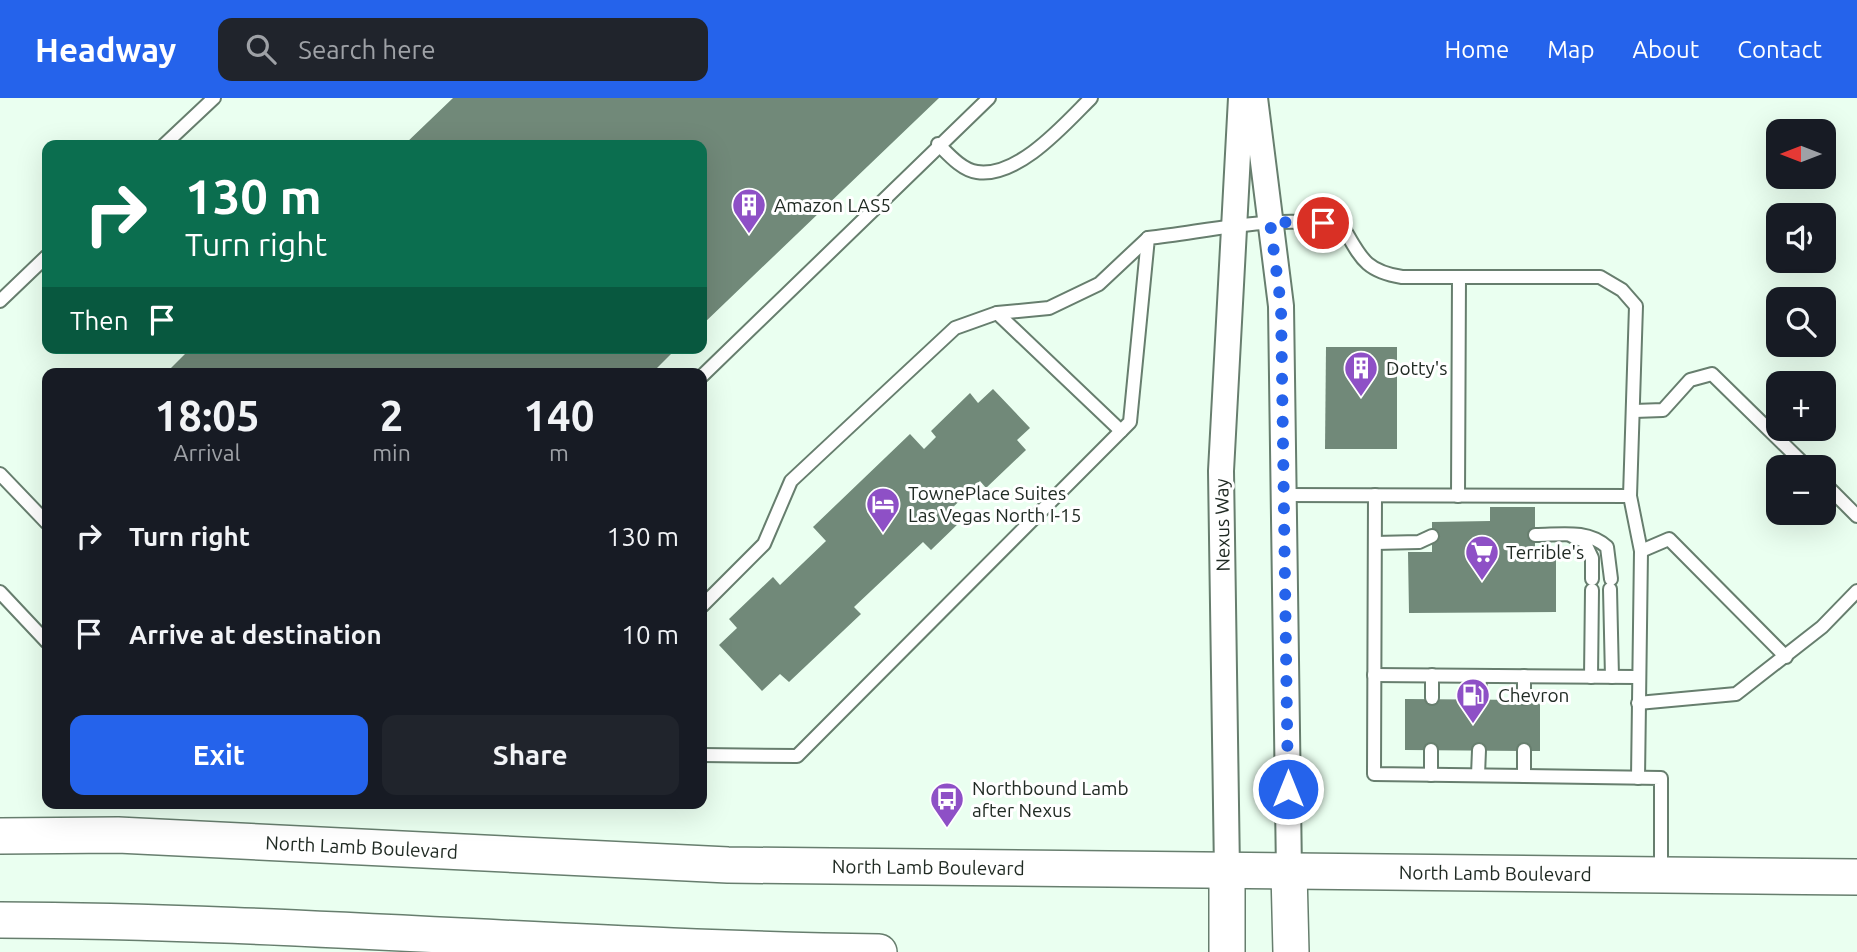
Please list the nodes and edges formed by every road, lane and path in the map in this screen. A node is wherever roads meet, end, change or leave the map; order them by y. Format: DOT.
graph roads {
  1 [pos="214,98"];
  2 [pos="989,98"];
  3 [pos="1090,98"];
  4 [pos="1241,98"];
  5 [pos="1255,98"];
  6 [pos="169,140"];
  7 [pos="939,145"];
  8 [pos="1270,222"];
  9 [pos="1234,228"];
  10 [pos="1148,238"];
  11 [pos="42,261"];
  12 [pos="1459,277"];
  13 [pos="0,301"];
  14 [pos="997,313"];
  15 [pos="707,371"];
  16 [pos="1634,411"];
  17 [pos="1121,431"];
  18 [pos="1795,455"];
  19 [pos="0,474"];
  20 [pos="1284,495"];
  21 [pos="1376,495"];
  22 [pos="1836,495"];
  23 [pos="1458,496"];
  24 [pos="1630,496"];
  25 [pos="1857,516"];
  26 [pos="42,518"];
  27 [pos="1535,535"];
  28 [pos="1569,535"];
  29 [pos="1432,536"];
  30 [pos="1375,543"];
  31 [pos="1641,551"];
  32 [pos="1857,591"];
  33 [pos="0,592"];
  34 [pos="707,601"];
  35 [pos="42,637"];
  36 [pos="1786,657"];
  37 [pos="1374,675"];
  38 [pos="1432,676"];
  39 [pos="1480,676"];
  40 [pos="1524,676"];
  41 [pos="1591,677"];
  42 [pos="1612,677"];
  43 [pos="1637,677"];
  44 [pos="1432,698"];
  45 [pos="1479,698"];
  46 [pos="1524,698"];
  47 [pos="1638,703"];
  48 [pos="1431,750"];
  49 [pos="1479,750"];
  50 [pos="1524,750"];
  51 [pos="707,755"];
  52 [pos="1431,775"];
  53 [pos="1478,775"];
  54 [pos="1524,776"];
  55 [pos="1638,778"];
  56 [pos="0,836"];
  57 [pos="1227,871"];
  58 [pos="1289,872"];
  59 [pos="1661,876"];
  60 [pos="1857,877"];
  61 [pos="0,920"];
  62 [pos="797,951"];
  63 [pos="879,952"];
  64 [pos="1227,952"];
  65 [pos="1291,952"];
  1 -- 6 [label="lane"];
  2 -- 7 [label="lane"];
  3 -- 7 [label="lane"];
  4 -- 9 [label="street, Nexus Way"];
  5 -- 8 [label="street"];
  7 -- 15 [label="lane"];
  8 -- 9 [label="lane"];
  8 -- 12 [label="lane"];
  8 -- 20 [label="street"];
  9 -- 10 [label="lane"];
  9 -- 57 [label="street, Nexus Way"];
  10 -- 14 [label="lane"];
  10 -- 17 [label="lane"];
  11 -- 13 [label="lane"];
  12 -- 16 [label="lane"];
  12 -- 23 [label="lane"];
  14 -- 17 [label="lane"];
  14 -- 34 [label="lane"];
  16 -- 18 [label="lane"];
  16 -- 24 [label="lane"];
  17 -- 51 [label="lane"];
  19 -- 26 [label="lane"];
  20 -- 21 [label="lane"];
  20 -- 58 [label="street"];
  21 -- 23 [label="lane"];
  21 -- 30 [label="lane"];
  22 -- 25 [label="lane"];
  23 -- 24 [label="lane"];
  24 -- 31 [label="lane"];
  27 -- 28 [label="lane"];
  28 -- 41 [label="lane"];
  28 -- 42 [label="lane"];
  29 -- 30 [label="lane"];
  30 -- 37 [label="lane"];
  31 -- 36 [label="lane"];
  31 -- 43 [label="lane"];
  32 -- 36 [label="lane"];
  33 -- 35 [label="lane"];
  36 -- 47 [label="lane"];
  37 -- 38 [label="lane"];
  37 -- 52 [label="lane"];
  38 -- 39 [label="lane"];
  38 -- 44 [label="lane"];
  39 -- 40 [label="lane"];
  39 -- 45 [label="lane"];
  40 -- 41 [label="lane"];
  40 -- 46 [label="lane"];
  41 -- 42 [label="lane"];
  42 -- 43 [label="lane"];
  43 -- 47 [label="lane"];
  47 -- 55 [label="lane"];
  48 -- 52 [label="lane"];
  49 -- 53 [label="lane"];
  50 -- 54 [label="lane"];
  52 -- 53 [label="lane"];
  53 -- 54 [label="lane"];
  54 -- 55 [label="lane"];
  55 -- 59 [label="lane"];
  56 -- 57 [label="main road, North Lamb Boulevard"];
  57 -- 58 [label="main road, North Lamb Boulevard"];
  57 -- 64 [label="main road, Nexus Way"];
  58 -- 59 [label="main road, North Lamb Boulevard"];
  58 -- 65 [label="main road"];
  59 -- 60 [label="main road, North Lamb Boulevard"];
  61 -- 62 [label="main road"];
  62 -- 63 [label="main road"];
}
